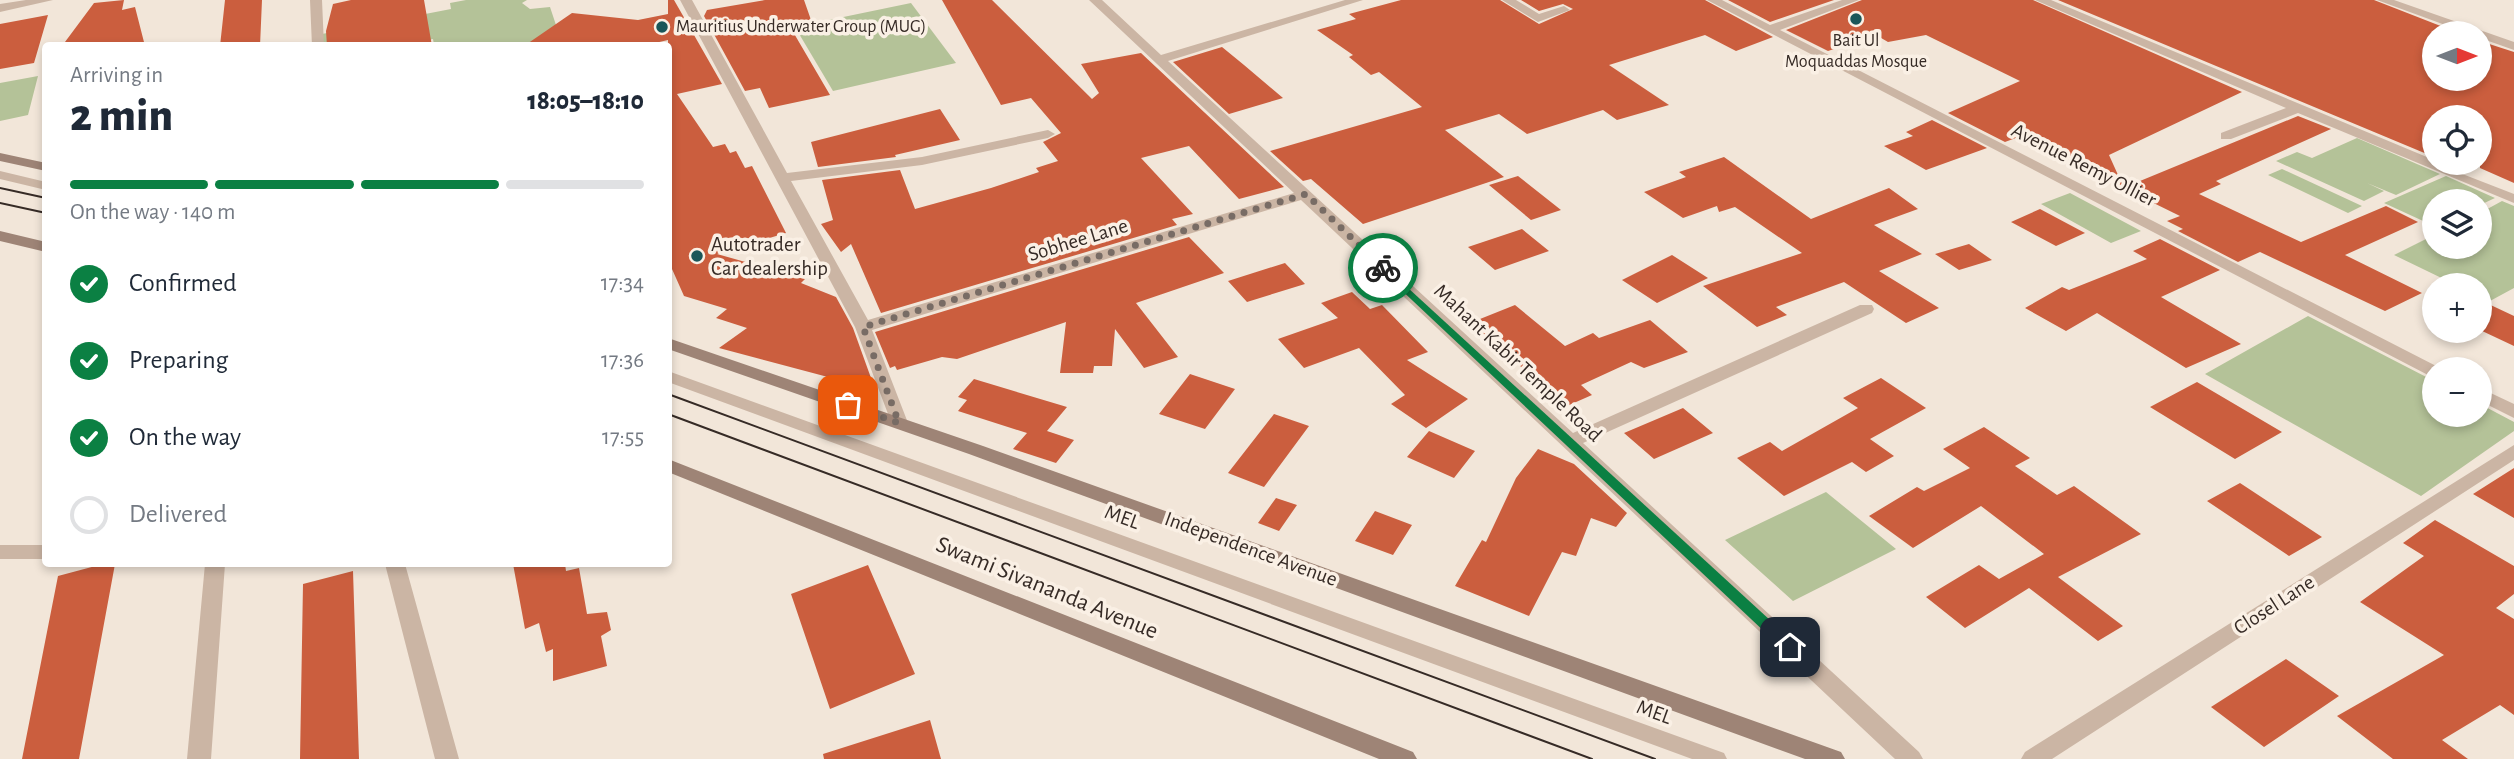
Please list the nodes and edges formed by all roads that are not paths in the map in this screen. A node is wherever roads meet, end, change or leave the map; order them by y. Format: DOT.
graph roads {
  1 [pos="47,0"];
  2 [pos="316,0"];
  3 [pos="686,0"];
  4 [pos="1095,0"];
  5 [pos="1357,0"];
  6 [pos="1508,0"];
  7 [pos="1713,0"];
  8 [pos="1853,0"];
  9 [pos="2041,0"];
  10 [pos="2383,0"];
  11 [pos="0,8"];
  12 [pos="1564,10"];
  13 [pos="2442,21"];
  14 [pos="1770,29"];
  15 [pos="2492,38"];
  16 [pos="318,42"];
  17 [pos="2514,46"];
  18 [pos="1161,59"];
  19 [pos="2298,108"];
  20 [pos="1048,134"];
  21 [pos="2226,136"];
  22 [pos="0,157"];
  23 [pos="42,166"];
  24 [pos="0,175"];
  25 [pos="784,178"];
  26 [pos="42,185"];
  27 [pos="1306,194"];
  28 [pos="2514,199"];
  29 [pos="0,236"];
  30 [pos="42,246"];
  31 [pos="1866,309"];
  32 [pos="863,327"];
  33 [pos="672,344"];
  34 [pos="2422,365"];
  35 [pos="672,377"];
  36 [pos="2492,400"];
  37 [pos="2514,412"];
  38 [pos="899,423"];
  39 [pos="1569,442"];
  40 [pos="2514,451"];
  41 [pos="672,468"];
  42 [pos="0,552"];
  43 [pos="42,552"];
  44 [pos="215,567"];
  45 [pos="396,567"];
  46 [pos="200,759"];
  47 [pos="447,759"];
  48 [pos="1405,759"];
  49 [pos="1717,759"];
  50 [pos="1833,759"];
  51 [pos="1911,759"];
  52 [pos="2033,759"];
  1 -- 11 [label="street"];
  2 -- 16 [label="street"];
  3 -- 25 [label="street"];
  4 -- 18 [label="street, Mahant Kabir Temple Road"];
  5 -- 18 [label="street"];
  6 -- 12 [label="street"];
  7 -- 14 [label="street, Avenue Remy Ollier"];
  8 -- 14 [label="street"];
  9 -- 19 [label="street"];
  10 -- 13 [label="street"];
  14 -- 34 [label="street, Avenue Remy Ollier"];
  15 -- 17 [label="street"];
  18 -- 27 [label="street, Mahant Kabir Temple Road"];
  19 -- 21 [label="street"];
  19 -- 28 [label="street"];
  20 -- 25 [label="street"];
  22 -- 23 [label="street"];
  24 -- 26 [label="lane"];
  25 -- 32 [label="street"];
  27 -- 32 [label="street, Sobhee Lane"];
  27 -- 39 [label="street, Mahant Kabir Temple Road"];
  29 -- 30 [label="street"];
  31 -- 39 [label="street"];
  32 -- 38 [label="street"];
  33 -- 38 [label="street, Independence Avenue"];
  35 -- 49 [label="lane, MEL"];
  36 -- 37 [label="street"];
  38 -- 50 [label="street, Independence Avenue"];
  39 -- 51 [label="street, Mahant Kabir Temple Road"];
  40 -- 52 [label="street, Closel Lane"];
  41 -- 48 [label="street, Swami Sivananda Avenue"];
  42 -- 43 [label="street"];
  44 -- 46 [label="street"];
  45 -- 47 [label="street"];
}
